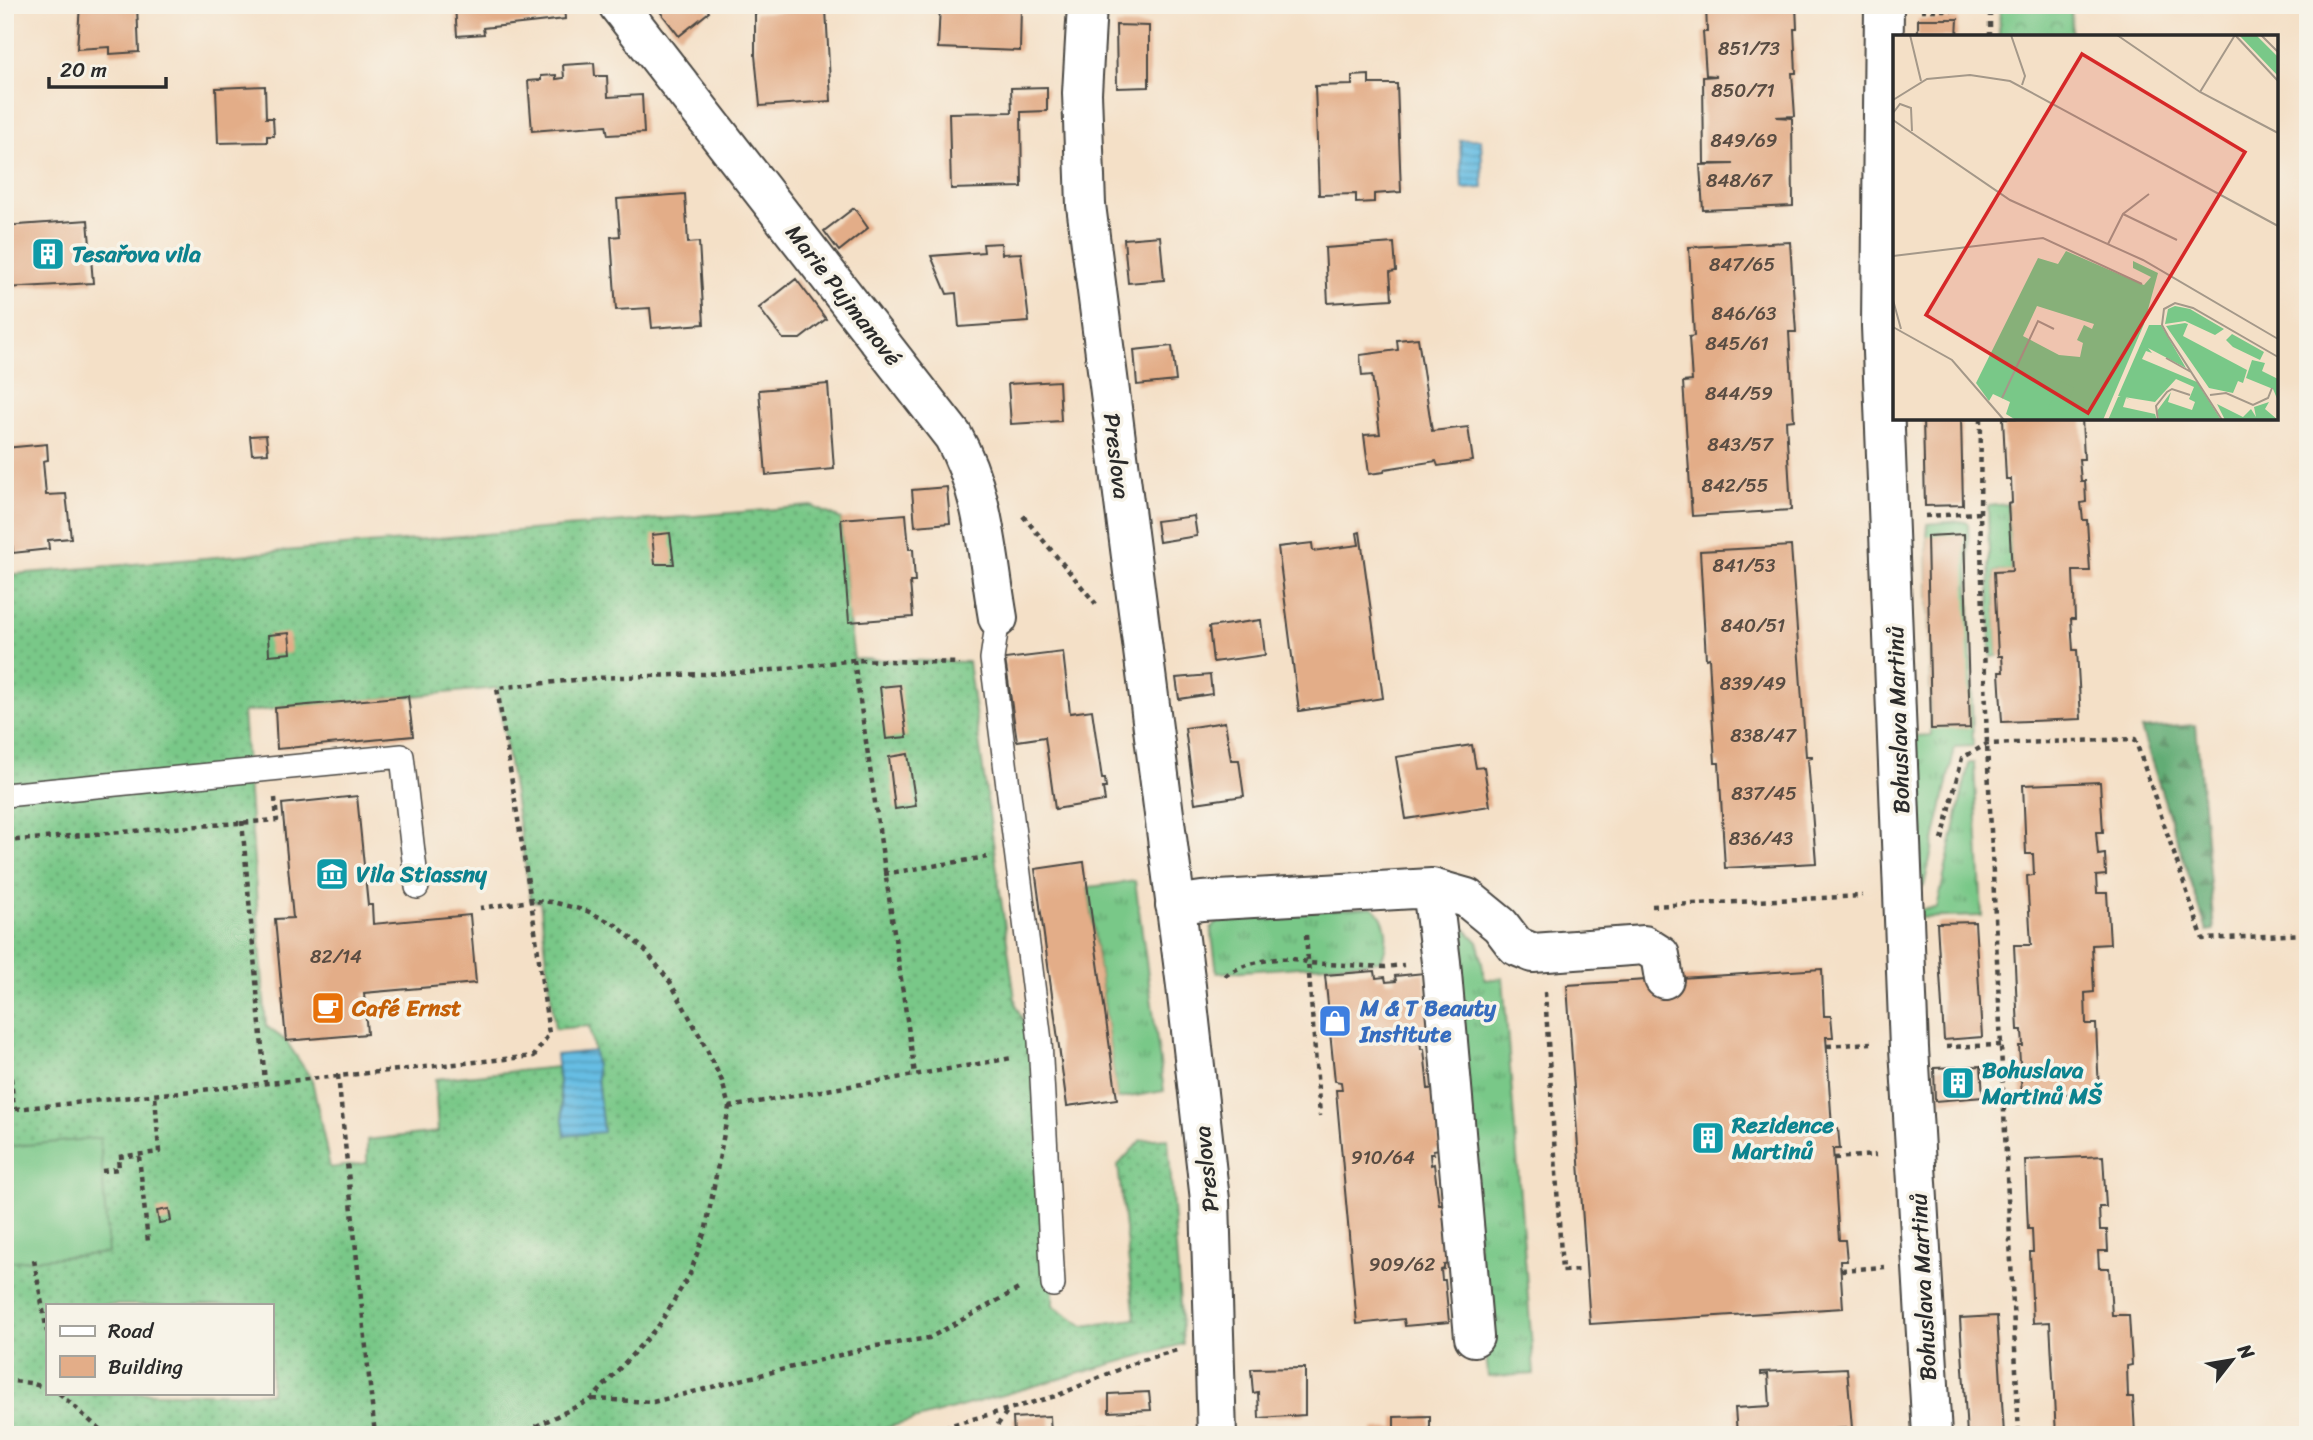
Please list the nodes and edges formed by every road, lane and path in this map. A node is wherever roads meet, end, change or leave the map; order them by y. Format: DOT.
graph roads {
  1 [pos="618,5"];
  2 [pos="1087,5"];
  3 [pos="1884,5"];
  4 [pos="1990,7"];
  5 [pos="1922,10"];
  6 [pos="2000,10"];
  7 [pos="1990,35"];
  8 [pos="1981,420"];
  9 [pos="1980,513"];
  10 [pos="1927,515"];
  11 [pos="1023,516"];
  12 [pos="1099,608"];
  13 [pos="998,618"];
  14 [pos="992,659"];
  15 [pos="854,660"];
  16 [pos="1987,744"];
  17 [pos="273,770"];
  18 [pos="5,795"];
  19 [pos="242,821"];
  20 [pos="5,841"];
  21 [pos="1940,849"];
  22 [pos="1017,852"];
  23 [pos="884,874"];
  24 [pos="417,887"];
  25 [pos="1432,888"];
  26 [pos="1864,896"];
  27 [pos="531,901"];
  28 [pos="1175,905"];
  29 [pos="1669,905"];
  30 [pos="480,908"];
  31 [pos="1305,931"];
  32 [pos="2308,934"];
  33 [pos="1441,962"];
  34 [pos="1308,963"];
  35 [pos="1237,968"];
  36 [pos="1664,979"];
  37 [pos="1544,989"];
  38 [pos="5,1018"];
  39 [pos="1894,1045"];
  40 [pos="2001,1045"];
  41 [pos="1827,1046"];
  42 [pos="1041,1054"];
  43 [pos="338,1074"];
  44 [pos="915,1074"];
  45 [pos="265,1082"];
  46 [pos="155,1094"];
  47 [pos="729,1107"];
  48 [pos="14,1109"];
  49 [pos="5,1110"];
  50 [pos="1320,1116"];
  51 [pos="1884,1154"];
  52 [pos="139,1156"];
  53 [pos="1833,1158"];
  54 [pos="102,1171"];
  55 [pos="148,1242"];
  56 [pos="34,1259"];
  57 [pos="1891,1267"];
  58 [pos="1580,1270"];
  59 [pos="1841,1270"];
  60 [pos="1054,1285"];
  61 [pos="46,1326"];
  62 [pos="1474,1337"];
  63 [pos="1188,1347"];
  64 [pos="5,1380"];
  65 [pos="46,1388"];
  66 [pos="60,1394"];
  67 [pos="592,1399"];
  68 [pos="1008,1409"];
  69 [pos="992,1433"];
  70 [pos="106,1435"];
  71 [pos="375,1435"];
  72 [pos="518,1435"];
  73 [pos="915,1435"];
  74 [pos="1217,1435"];
  75 [pos="1932,1435"];
  76 [pos="2019,1435"];
  1 -- 13 [label="street, Marie Pujmanové"];
  2 -- 28 [label="street, Preslova"];
  3 -- 39 [label="street, Bohuslava Martinů"];
  4 -- 5 [label="path"];
  4 -- 6 [label="path"];
  4 -- 7 [label="path"];
  8 -- 9 [label="path"];
  9 -- 10 [label="path"];
  9 -- 16 [label="path"];
  11 -- 12 [label="path"];
  13 -- 14 [label="lane"];
  14 -- 15 [label="path"];
  14 -- 22 [label="lane"];
  15 -- 23 [label="path"];
  15 -- 27 [label="path"];
  16 -- 21 [label="path"];
  16 -- 32 [label="path"];
  16 -- 40 [label="path"];
  17 -- 18 [label="lane"];
  17 -- 19 [label="path"];
  17 -- 24 [label="lane"];
  19 -- 20 [label="path"];
  19 -- 45 [label="path"];
  22 -- 23 [label="path"];
  22 -- 42 [label="lane"];
  23 -- 44 [label="path"];
  25 -- 28 [label="street"];
  25 -- 33 [label="street"];
  25 -- 36 [label="street"];
  26 -- 29 [label="path"];
  27 -- 30 [label="path"];
  27 -- 43 [label="path"];
  27 -- 47 [label="path"];
  28 -- 74 [label="street, Preslova"];
  31 -- 34 [label="path"];
  33 -- 34 [label="path"];
  33 -- 62 [label="street"];
  34 -- 35 [label="path"];
  34 -- 50 [label="path"];
  37 -- 58 [label="path"];
  38 -- 48 [label="path"];
  39 -- 40 [label="path"];
  39 -- 41 [label="path"];
  39 -- 75 [label="street, Bohuslava Martinů"];
  40 -- 76 [label="path"];
  42 -- 44 [label="path"];
  42 -- 60 [label="lane"];
  43 -- 45 [label="path"];
  43 -- 71 [label="path"];
  44 -- 47 [label="path"];
  45 -- 46 [label="path"];
  46 -- 48 [label="path"];
  46 -- 52 [label="path"];
  47 -- 67 [label="path"];
  48 -- 49 [label="path"];
  51 -- 53 [label="path"];
  52 -- 54 [label="path"];
  52 -- 55 [label="path"];
  56 -- 61 [label="path"];
  57 -- 59 [label="path"];
  60 -- 67 [label="path"];
  63 -- 68 [label="path"];
  64 -- 65 [label="path"];
  66 -- 70 [label="path"];
  67 -- 72 [label="path"];
  68 -- 69 [label="path"];
  68 -- 73 [label="path"];
}
